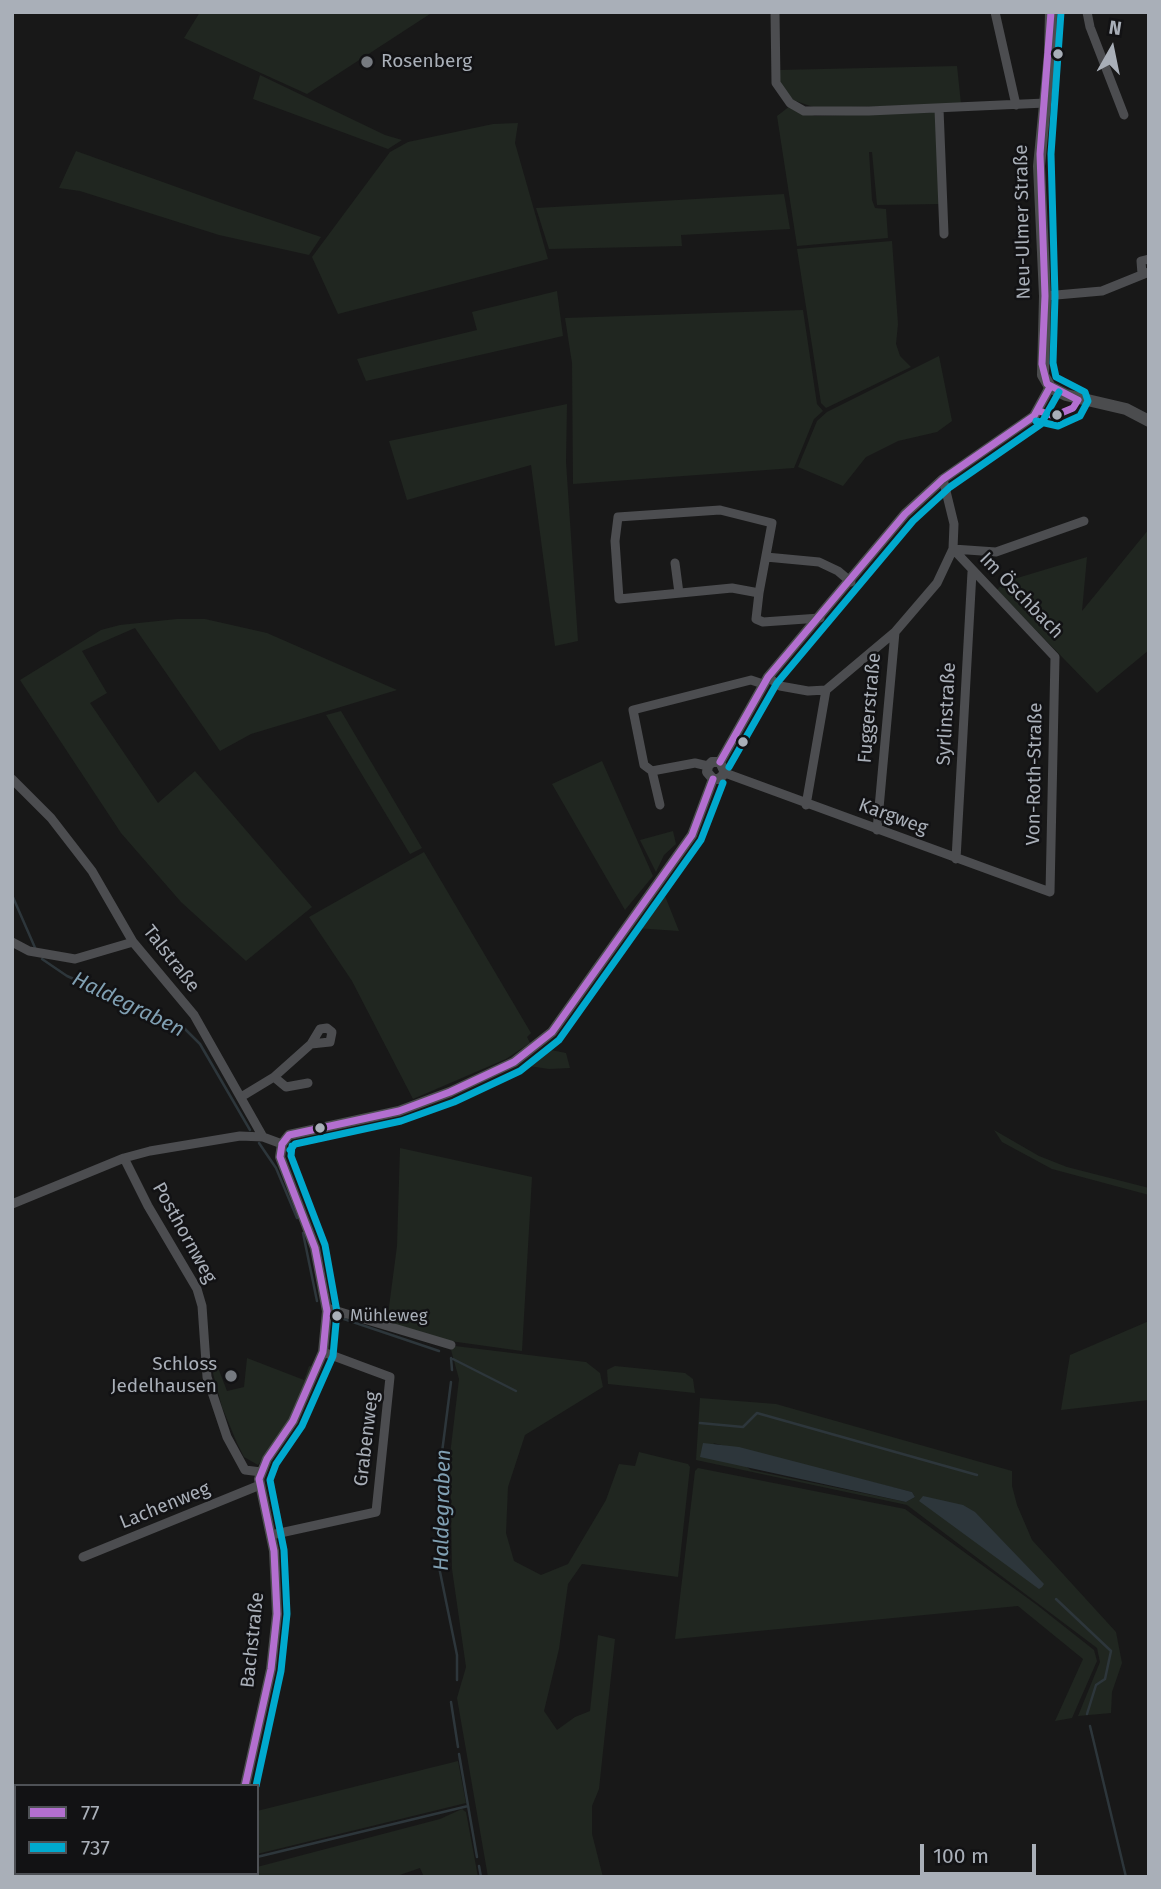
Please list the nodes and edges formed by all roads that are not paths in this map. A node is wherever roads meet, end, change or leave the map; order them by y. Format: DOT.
graph roads {
  1 [pos="775,12"];
  2 [pos="995,12"];
  3 [pos="1051,12"];
  4 [pos="1087,12"];
  5 [pos="1045,103"];
  6 [pos="1016,105"];
  7 [pos="939,109"];
  8 [pos="1124,115"];
  9 [pos="943,234"];
  10 [pos="1149,259"];
  11 [pos="1145,273"];
  12 [pos="1045,296"];
  13 [pos="1050,387"];
  14 [pos="1078,400"];
  15 [pos="1039,411"];
  16 [pos="1149,421"];
  17 [pos="943,479"];
  18 [pos="1084,521"];
  19 [pos="953,549"];
  20 [pos="766,558"];
  21 [pos="676,563"];
  22 [pos="972,572"];
  23 [pos="851,582"];
  24 [pos="679,593"];
  25 [pos="759,593"];
  26 [pos="820,618"];
  27 [pos="895,632"];
  28 [pos="1055,657"];
  29 [pos="766,681"];
  30 [pos="826,690"];
  31 [pos="708,766"];
  32 [pos="723,768"];
  33 [pos="652,771"];
  34 [pos="12,779"];
  35 [pos="713,779"];
  36 [pos="660,805"];
  37 [pos="806,805"];
  38 [pos="877,830"];
  39 [pos="956,859"];
  40 [pos="1050,892"];
  41 [pos="12,942"];
  42 [pos="133,942"];
  43 [pos="311,1044"];
  44 [pos="274,1077"];
  45 [pos="308,1083"];
  46 [pos="241,1097"];
  47 [pos="263,1137"];
  48 [pos="282,1144"];
  49 [pos="124,1158"];
  50 [pos="12,1204"];
  51 [pos="327,1308"];
  52 [pos="451,1345"];
  53 [pos="323,1352"];
  54 [pos="261,1472"];
  55 [pos="260,1485"];
  56 [pos="271,1535"];
  57 [pos="83,1557"];
  58 [pos="245,1784"];
  1 -- 7 [label="street"];
  2 -- 6 [label="street"];
  3 -- 5 [label="main road, Neu-Ulmer Straße"];
  4 -- 8 [label="street"];
  5 -- 6 [label="street"];
  5 -- 12 [label="main road, Neu-Ulmer Straße"];
  6 -- 7 [label="street"];
  7 -- 9 [label="street"];
  10 -- 11 [label="street"];
  11 -- 12 [label="street"];
  12 -- 13 [label="main road, Neu-Ulmer Straße"];
  13 -- 14 [label="main road"];
  13 -- 15 [label="street"];
  14 -- 15 [label="street"];
  14 -- 16 [label="main road"];
  15 -- 17 [label="street"];
  17 -- 19 [label="street, Im Öschbach"];
  17 -- 23 [label="street"];
  18 -- 19 [label="street"];
  19 -- 22 [label="street, Im Öschbach"];
  19 -- 27 [label="street"];
  20 -- 23 [label="street"];
  20 -- 24 [label="street"];
  20 -- 25 [label="street"];
  21 -- 24 [label="street"];
  22 -- 28 [label="street, Im Öschbach"];
  22 -- 39 [label="street, Syrlinstraße"];
  23 -- 26 [label="street"];
  24 -- 25 [label="street"];
  25 -- 26 [label="street"];
  26 -- 29 [label="street"];
  27 -- 30 [label="street"];
  27 -- 38 [label="street, Fuggerstraße"];
  28 -- 40 [label="street, Von-Roth-Straße"];
  29 -- 30 [label="street"];
  29 -- 32 [label="street"];
  29 -- 33 [label="street"];
  30 -- 37 [label="street"];
  31 -- 32 [label="street"];
  31 -- 33 [label="street"];
  31 -- 35 [label="street"];
  32 -- 35 [label="street"];
  32 -- 37 [label="street, Kargweg"];
  33 -- 36 [label="street"];
  34 -- 42 [label="street, Talstraße"];
  35 -- 48 [label="street"];
  37 -- 38 [label="street, Kargweg"];
  38 -- 39 [label="street, Kargweg"];
  39 -- 40 [label="street, Kargweg"];
  41 -- 42 [label="street"];
  42 -- 46 [label="street, Talstraße"];
  43 -- 44 [label="street"];
  44 -- 45 [label="street"];
  44 -- 46 [label="street"];
  46 -- 47 [label="street, Talstraße"];
  47 -- 48 [label="street"];
  47 -- 49 [label="street"];
  48 -- 51 [label="street, Bachstraße"];
  49 -- 50 [label="street"];
  49 -- 54 [label="street, Posthornweg"];
  51 -- 52 [label="street"];
  51 -- 53 [label="street, Bachstraße"];
  53 -- 54 [label="street, Bachstraße"];
  53 -- 56 [label="street, Grabenweg"];
  54 -- 55 [label="street, Bachstraße"];
  55 -- 56 [label="street, Bachstraße"];
  55 -- 57 [label="street, Lachenweg"];
  56 -- 58 [label="street, Bachstraße"];
}
